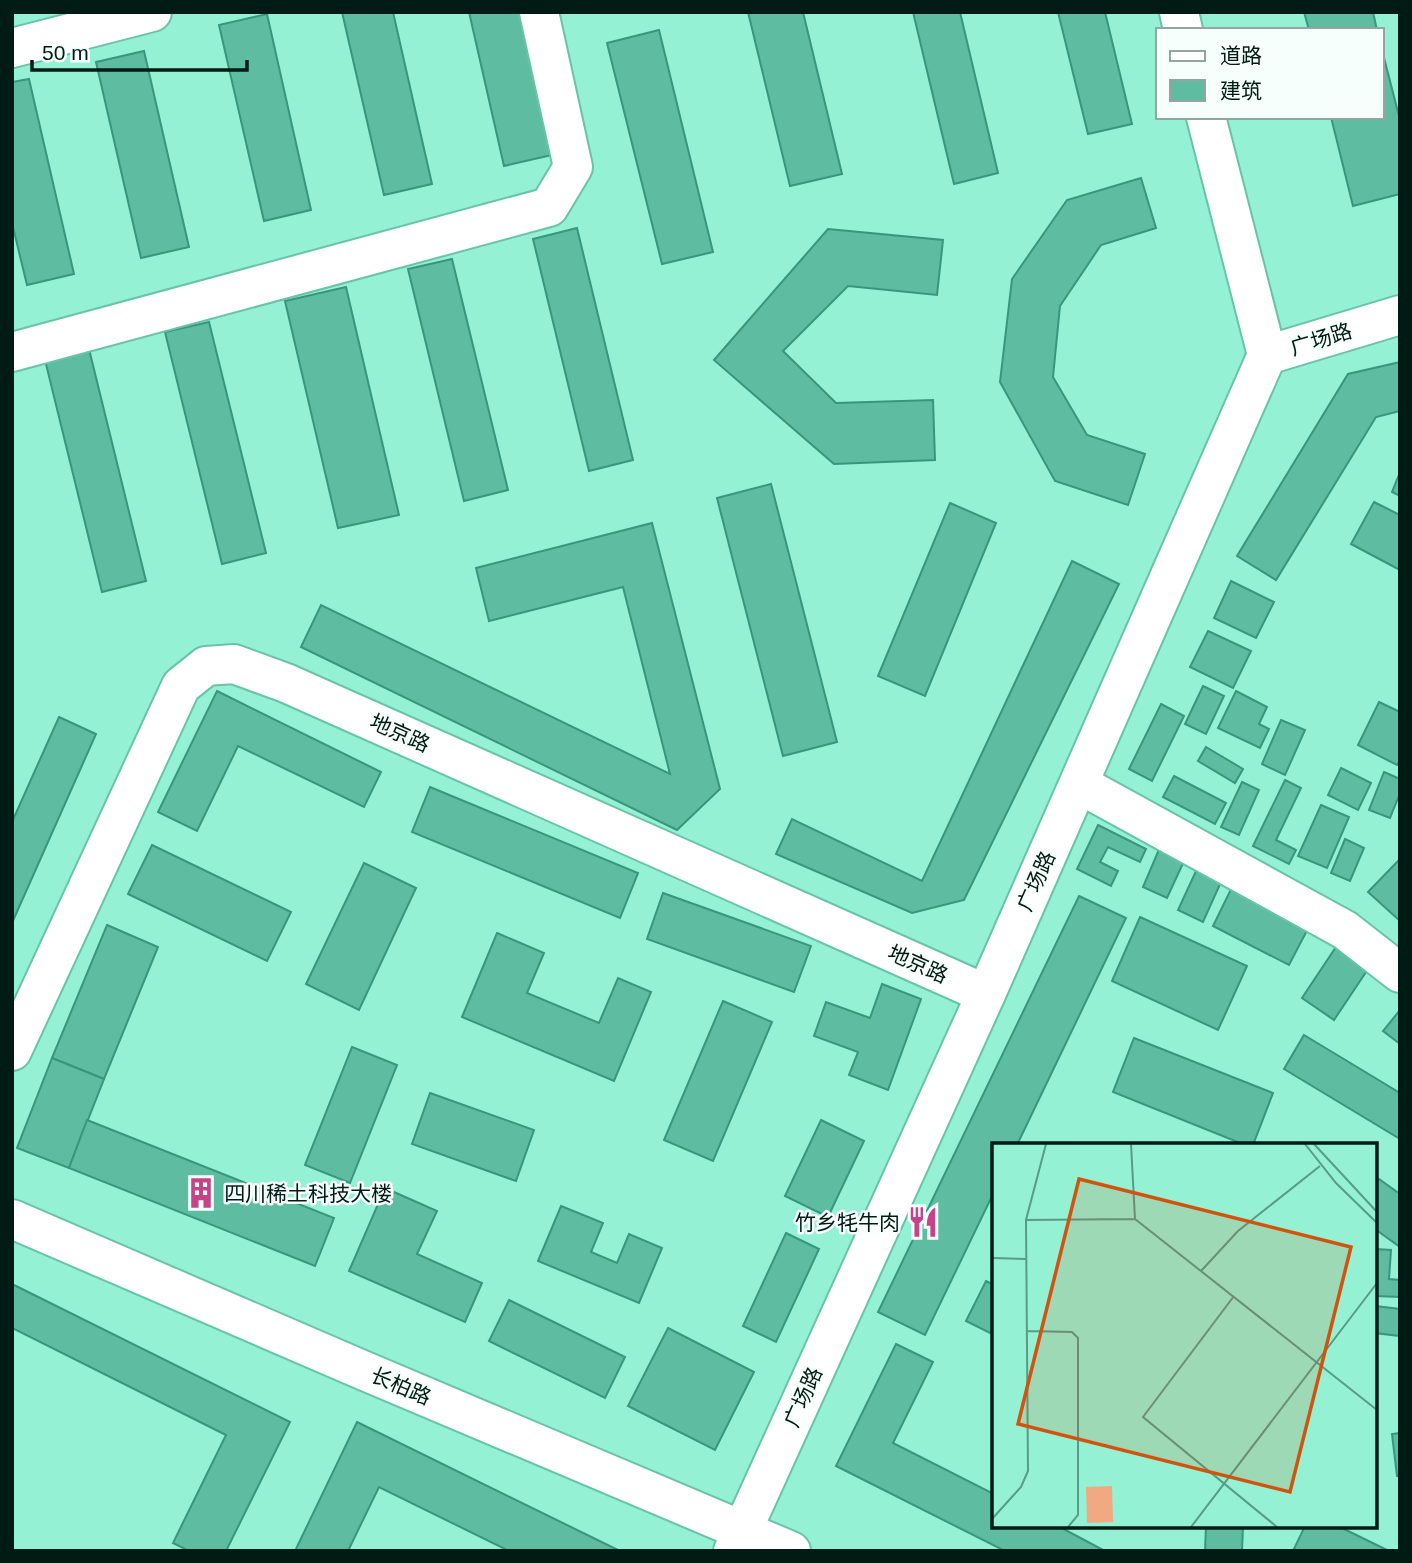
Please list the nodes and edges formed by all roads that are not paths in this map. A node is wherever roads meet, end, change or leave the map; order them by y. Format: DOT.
graph roads {
  1 [pos="152,12"];
  2 [pos="539,12"];
  3 [pos="12,48"];
  4 [pos="1207,119"];
  5 [pos="1400,315"];
  6 [pos="12,352"];
  7 [pos="1267,355"];
  8 [pos="1079,784"];
  9 [pos="1400,973"];
  10 [pos="986,995"];
  11 [pos="12,1051"];
  12 [pos="12,1219"];
  13 [pos="738,1540"];
  14 [pos="791,1551"];
  1 -- 3 [label="street"];
  2 -- 6 [label="street"];
  4 -- 7 [label="street"];
  5 -- 7 [label="street, 广场路"];
  7 -- 8 [label="street, 广场路"];
  8 -- 9 [label="street"];
  8 -- 10 [label="street, 广场路"];
  10 -- 11 [label="street, 地京路"];
  10 -- 13 [label="street, 广场路"];
  12 -- 13 [label="street, 长柏路"];
  13 -- 14 [label="street, 长柏路"];
}
